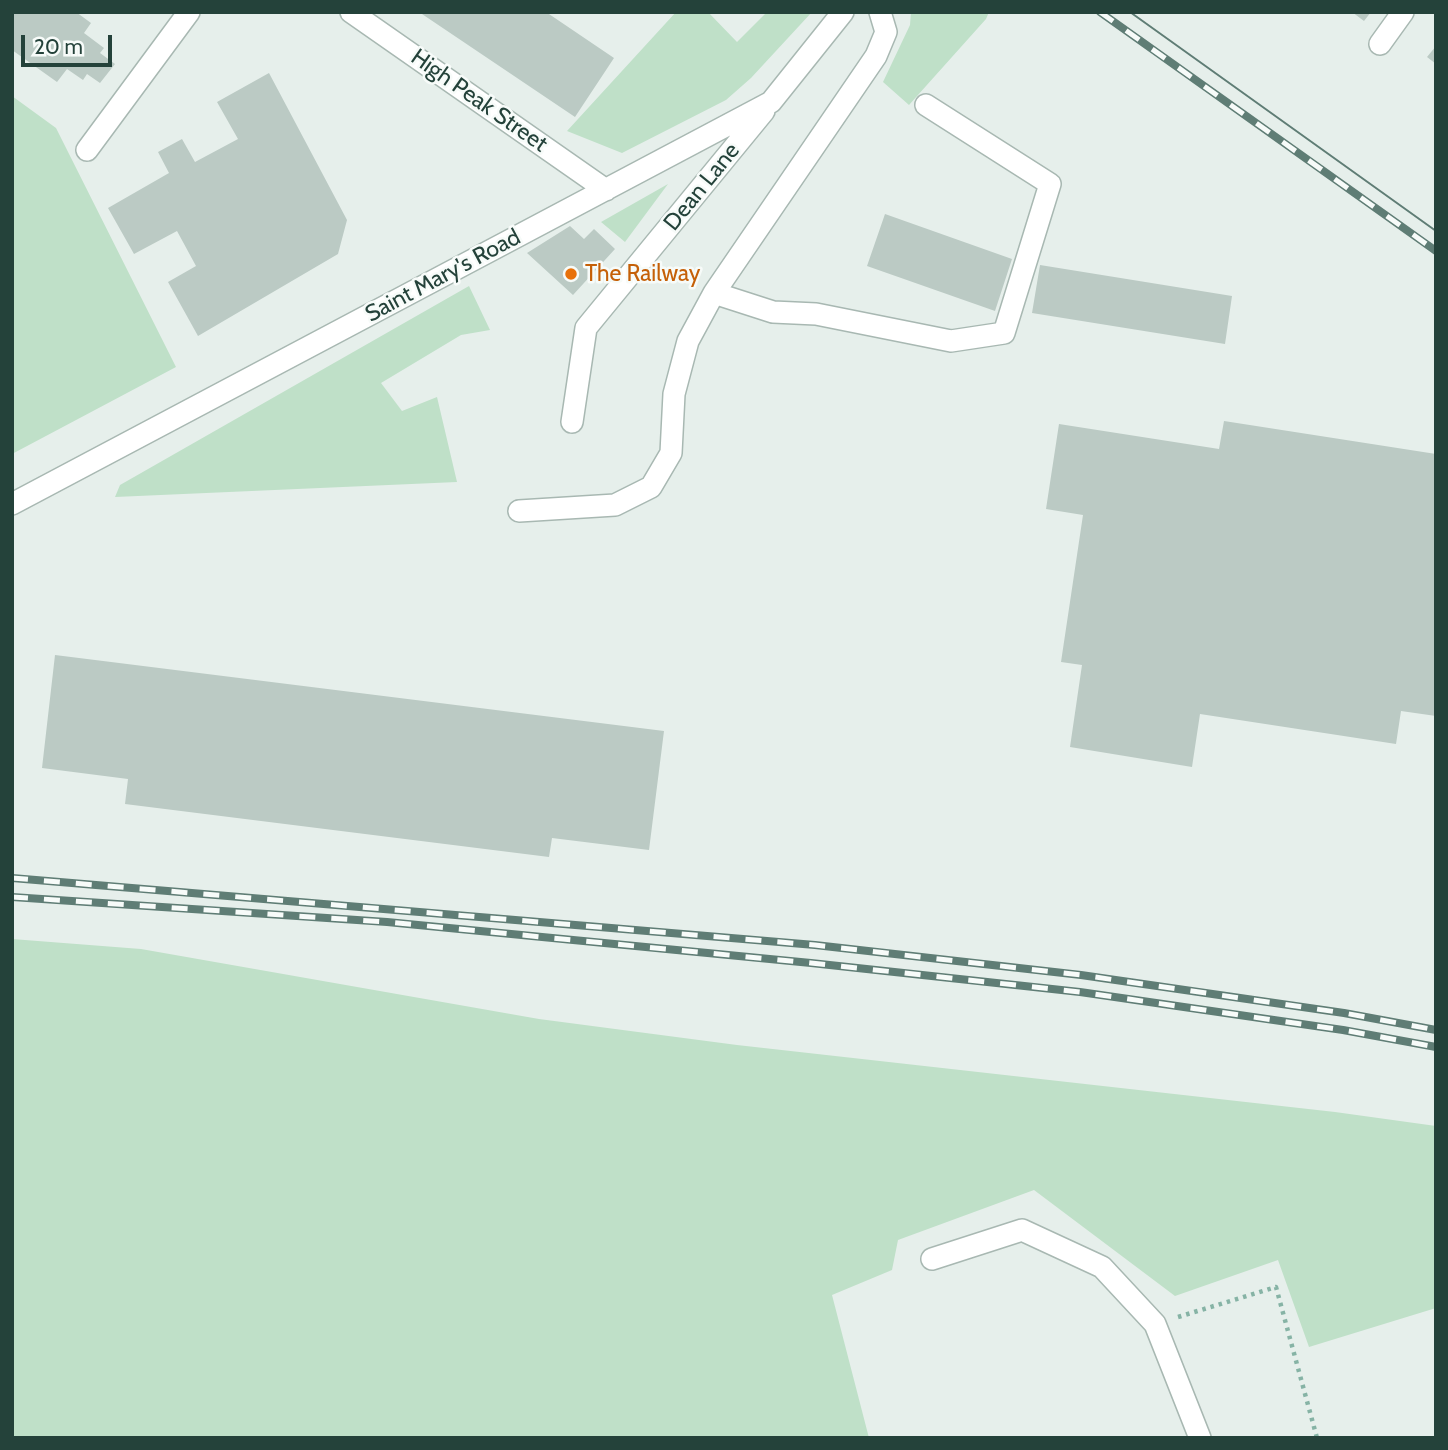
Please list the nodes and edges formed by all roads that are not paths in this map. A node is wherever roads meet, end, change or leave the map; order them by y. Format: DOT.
graph roads {
  1 [pos="189,12"];
  2 [pos="351,12"];
  3 [pos="844,12"];
  4 [pos="880,12"];
  5 [pos="1403,12"];
  6 [pos="1380,44"];
  7 [pos="771,102"];
  8 [pos="926,105"];
  9 [pos="87,150"];
  10 [pos="606,190"];
  11 [pos="714,293"];
  12 [pos="572,422"];
  13 [pos="12,504"];
  14 [pos="519,511"];
  15 [pos="932,1259"];
  16 [pos="1200,1438"];
  1 -- 9 [label="street"];
  2 -- 10 [label="street, High Peak Street"];
  3 -- 7 [label="street, Saint Mary's Road"];
  4 -- 11 [label="street"];
  5 -- 6 [label="street"];
  7 -- 10 [label="street, Saint Mary's Road"];
  7 -- 12 [label="street, Dean Lane"];
  8 -- 11 [label="street"];
  10 -- 13 [label="street, Saint Mary's Road"];
  11 -- 14 [label="street"];
  15 -- 16 [label="street"];
}
